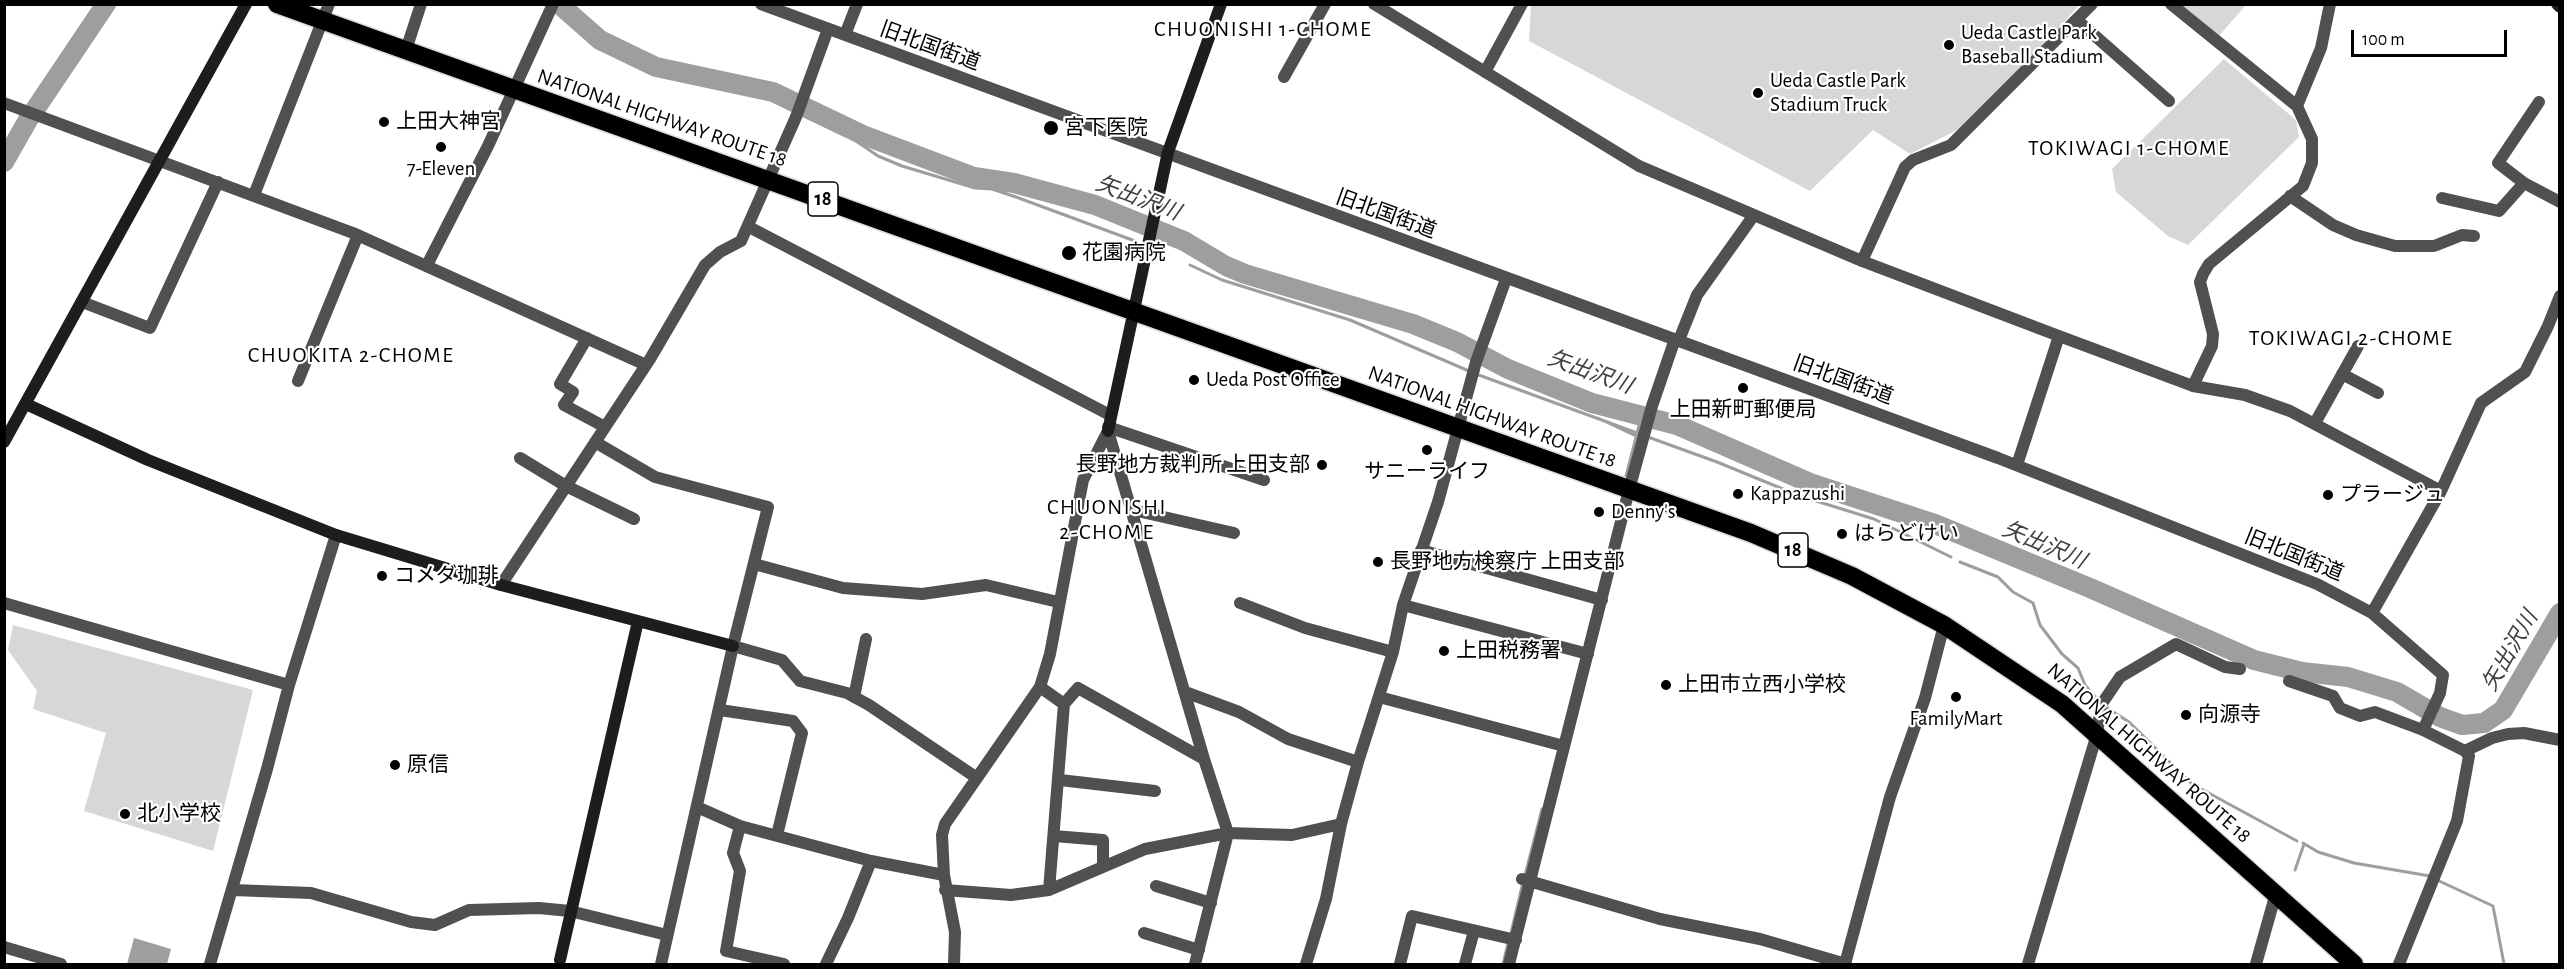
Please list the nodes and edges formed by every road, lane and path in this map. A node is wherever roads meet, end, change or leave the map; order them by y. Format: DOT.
graph roads {
  1 [pos="246,4"];
  2 [pos="276,4"];
  3 [pos="421,4"];
  4 [pos="761,4"];
  5 [pos="857,4"];
  6 [pos="1221,4"];
  7 [pos="1325,4"];
  8 [pos="1374,4"];
  9 [pos="1521,4"];
  10 [pos="2092,4"];
  11 [pos="2171,4"];
  12 [pos="2330,4"];
  13 [pos="552,8"];
  14 [pos="326,13"];
  15 [pos="2078,20"];
  16 [pos="828,29"];
  17 [pos="845,36"];
  18 [pos="406,50"];
  19 [pos="1485,72"];
  20 [pos="1284,77"];
  21 [pos="513,89"];
  22 [pos="2169,101"];
  23 [pos="2540,102"];
  24 [pos="4,103"];
  25 [pos="2297,106"];
  26 [pos="1168,152"];
  27 [pos="160,160"];
  28 [pos="769,179"];
  29 [pos="218,182"];
  30 [pos="2523,183"];
  31 [pos="254,195"];
  32 [pos="2290,196"];
  33 [pos="2442,198"];
  34 [pos="2559,202"];
  35 [pos="1754,215"];
  36 [pos="749,227"];
  37 [pos="358,235"];
  38 [pos="2474,236"];
  39 [pos="1862,261"];
  40 [pos="427,265"];
  41 [pos="1506,279"];
  42 [pos="2559,296"];
  43 [pos="82,302"];
  44 [pos="1132,311"];
  45 [pos="2059,336"];
  46 [pos="587,338"];
  47 [pos="1677,339"];
  48 [pos="2358,346"];
  49 [pos="646,365"];
  50 [pos="2342,374"];
  51 [pos="298,381"];
  52 [pos="2193,386"];
  53 [pos="2378,393"];
  54 [pos="26,404"];
  55 [pos="2315,423"];
  56 [pos="1109,424"];
  57 [pos="604,427"];
  58 [pos="1457,428"];
  59 [pos="4,442"];
  60 [pos="595,442"];
  61 [pos="520,458"];
  62 [pos="2017,465"];
  63 [pos="1264,480"];
  64 [pos="566,486"];
  65 [pos="1629,490"];
  66 [pos="2441,491"];
  67 [pos="1133,510"];
  68 [pos="634,519"];
  69 [pos="1234,532"];
  70 [pos="336,535"];
  71 [pos="1421,550"];
  72 [pos="754,564"];
  73 [pos="501,585"];
  74 [pos="1602,600"];
  75 [pos="1058,602"];
  76 [pos="4,603"];
  77 [pos="1240,603"];
  78 [pos="1402,605"];
  79 [pos="2372,613"];
  80 [pos="638,621"];
  81 [pos="1944,625"];
  82 [pos="866,639"];
  83 [pos="733,646"];
  84 [pos="1393,652"];
  85 [pos="1588,654"];
  86 [pos="2240,669"];
  87 [pos="2289,681"];
  88 [pos="289,685"];
  89 [pos="1040,687"];
  90 [pos="1185,692"];
  91 [pos="854,697"];
  92 [pos="1379,697"];
  93 [pos="1064,704"];
  94 [pos="720,710"];
  95 [pos="2425,727"];
  96 [pos="2097,734"];
  97 [pos="2559,740"];
  98 [pos="1564,746"];
  99 [pos="2466,751"];
  100 [pos="1204,759"];
  101 [pos="1358,762"];
  102 [pos="976,778"];
  103 [pos="1060,780"];
  104 [pos="1155,791"];
  105 [pos="697,807"];
  106 [pos="1341,825"];
  107 [pos="740,826"];
  108 [pos="1228,833"];
  109 [pos="777,835"];
  110 [pos="1054,836"];
  111 [pos="871,861"];
  112 [pos="1103,867"];
  113 [pos="944,875"];
  114 [pos="1526,880"];
  115 [pos="1156,886"];
  116 [pos="233,890"];
  117 [pos="945,890"];
  118 [pos="1049,890"];
  119 [pos="2276,893"];
  120 [pos="1211,903"];
  121 [pos="570,912"];
  122 [pos="1474,931"];
  123 [pos="1144,933"];
  124 [pos="668,935"];
  125 [pos="1515,939"];
  126 [pos="4,947"];
  127 [pos="1199,950"];
  128 [pos="31,960"];
  129 [pos="560,960"];
  130 [pos="61,964"];
  131 [pos="210,964"];
  132 [pos="661,964"];
  133 [pos="784,964"];
  134 [pos="826,964"];
  135 [pos="954,964"];
  136 [pos="1195,964"];
  137 [pos="1306,964"];
  138 [pos="1400,964"];
  139 [pos="1465,964"];
  140 [pos="1509,964"];
  141 [pos="1846,964"];
  142 [pos="2028,964"];
  143 [pos="2256,964"];
  144 [pos="2354,964"];
  145 [pos="2399,964"];
  1 -- 27 [label="street"];
  2 -- 14 [label="highway, NATIONAL HIGHWAY ROUTE 18 / 18"];
  3 -- 18 [label="street"];
  4 -- 16 [label="street, 旧北国街道"];
  5 -- 17 [label="street"];
  6 -- 26 [label="street"];
  7 -- 20 [label="street"];
  8 -- 19 [label="street"];
  9 -- 19 [label="street"];
  10 -- 15 [label="street"];
  11 -- 25 [label="street"];
  12 -- 25 [label="street"];
  13 -- 21 [label="street"];
  14 -- 18 [label="highway, NATIONAL HIGHWAY ROUTE 18 / 18"];
  14 -- 31 [label="street"];
  15 -- 22 [label="street"];
  15 -- 39 [label="street"];
  16 -- 17 [label="street, 旧北国街道"];
  16 -- 28 [label="street"];
  17 -- 26 [label="street, 旧北国街道"];
  18 -- 21 [label="highway, NATIONAL HIGHWAY ROUTE 18 / 18"];
  19 -- 35 [label="street"];
  21 -- 28 [label="highway, NATIONAL HIGHWAY ROUTE 18 / 18"];
  21 -- 40 [label="street"];
  23 -- 30 [label="street"];
  24 -- 27 [label="street"];
  25 -- 32 [label="street"];
  26 -- 41 [label="street, 旧北国街道"];
  26 -- 44 [label="street"];
  27 -- 29 [label="street"];
  27 -- 43 [label="street"];
  28 -- 36 [label="street"];
  28 -- 44 [label="highway, NATIONAL HIGHWAY ROUTE 18 / 18"];
  29 -- 31 [label="street"];
  29 -- 43 [label="street"];
  30 -- 33 [label="street"];
  30 -- 34 [label="street"];
  31 -- 37 [label="street"];
  32 -- 38 [label="street"];
  32 -- 52 [label="street"];
  35 -- 39 [label="street"];
  35 -- 47 [label="street"];
  36 -- 49 [label="street"];
  36 -- 56 [label="street"];
  37 -- 40 [label="street"];
  37 -- 51 [label="street"];
  39 -- 45 [label="street"];
  40 -- 46 [label="street"];
  41 -- 47 [label="street, 旧北国街道"];
  41 -- 58 [label="street"];
  42 -- 66 [label="street"];
  43 -- 54 [label="street"];
  44 -- 56 [label="street"];
  44 -- 58 [label="highway, NATIONAL HIGHWAY ROUTE 18 / 18"];
  45 -- 52 [label="street"];
  45 -- 62 [label="street"];
  46 -- 49 [label="street"];
  46 -- 57 [label="street"];
  47 -- 62 [label="street, 旧北国街道"];
  47 -- 65 [label="street"];
  48 -- 50 [label="street"];
  49 -- 57 [label="street"];
  50 -- 53 [label="street"];
  50 -- 55 [label="street"];
  52 -- 55 [label="street"];
  54 -- 59 [label="street"];
  54 -- 70 [label="street"];
  55 -- 66 [label="street"];
  56 -- 63 [label="street"];
  56 -- 67 [label="street"];
  56 -- 75 [label="street"];
  57 -- 60 [label="street"];
  58 -- 65 [label="highway, NATIONAL HIGHWAY ROUTE 18 / 18"];
  58 -- 71 [label="street"];
  60 -- 64 [label="street"];
  60 -- 72 [label="street"];
  61 -- 64 [label="street"];
  62 -- 79 [label="street, 旧北国街道"];
  64 -- 68 [label="street"];
  64 -- 73 [label="street"];
  65 -- 74 [label="street"];
  65 -- 81 [label="highway, NATIONAL HIGHWAY ROUTE 18 / 18"];
  66 -- 79 [label="street"];
  67 -- 69 [label="street"];
  67 -- 90 [label="street"];
  70 -- 73 [label="street"];
  70 -- 88 [label="street"];
  71 -- 74 [label="street"];
  71 -- 78 [label="street"];
  72 -- 75 [label="street"];
  72 -- 83 [label="street"];
  73 -- 80 [label="street"];
  74 -- 85 [label="street"];
  75 -- 89 [label="street"];
  76 -- 88 [label="street"];
  77 -- 84 [label="street"];
  78 -- 84 [label="street"];
  78 -- 85 [label="street"];
  79 -- 95 [label="street, 旧北国街道"];
  80 -- 83 [label="street"];
  80 -- 121 [label="street"];
  81 -- 96 [label="highway, NATIONAL HIGHWAY ROUTE 18 / 18"];
  81 -- 141 [label="street"];
  82 -- 91 [label="street"];
  83 -- 91 [label="street"];
  83 -- 94 [label="street"];
  84 -- 92 [label="street"];
  85 -- 98 [label="street"];
  86 -- 96 [label="street"];
  87 -- 95 [label="street"];
  88 -- 116 [label="street"];
  89 -- 93 [label="street"];
  89 -- 102 [label="street"];
  90 -- 100 [label="street"];
  90 -- 101 [label="street"];
  91 -- 102 [label="street"];
  92 -- 98 [label="street"];
  92 -- 101 [label="street"];
  93 -- 100 [label="street"];
  93 -- 103 [label="street"];
  94 -- 105 [label="street"];
  94 -- 109 [label="street"];
  95 -- 99 [label="street"];
  96 -- 119 [label="highway, NATIONAL HIGHWAY ROUTE 18 / 18"];
  96 -- 142 [label="street"];
  97 -- 99 [label="street"];
  98 -- 114 [label="street"];
  99 -- 145 [label="street"];
  100 -- 108 [label="street"];
  101 -- 106 [label="street"];
  102 -- 113 [label="street"];
  103 -- 104 [label="street"];
  103 -- 110 [label="street"];
  105 -- 107 [label="street"];
  105 -- 124 [label="street"];
  106 -- 108 [label="street"];
  106 -- 137 [label="street"];
  107 -- 109 [label="street"];
  107 -- 133 [label="street"];
  108 -- 112 [label="street"];
  108 -- 120 [label="street"];
  109 -- 111 [label="street"];
  110 -- 112 [label="street"];
  110 -- 118 [label="street"];
  111 -- 113 [label="street"];
  111 -- 134 [label="street"];
  112 -- 118 [label="street"];
  113 -- 117 [label="street"];
  114 -- 125 [label="street"];
  114 -- 141 [label="street"];
  115 -- 120 [label="street"];
  116 -- 121 [label="street"];
  116 -- 131 [label="street"];
  117 -- 118 [label="street"];
  117 -- 135 [label="street"];
  119 -- 143 [label="street"];
  119 -- 144 [label="highway, NATIONAL HIGHWAY ROUTE 18 / 18"];
  120 -- 127 [label="street"];
  121 -- 124 [label="street"];
  121 -- 129 [label="street"];
  122 -- 125 [label="street"];
  122 -- 138 [label="street"];
  122 -- 139 [label="street"];
  123 -- 127 [label="street"];
  124 -- 132 [label="street"];
  125 -- 140 [label="street"];
  126 -- 128 [label="street"];
  127 -- 136 [label="street"];
  128 -- 130 [label="street"];
}
